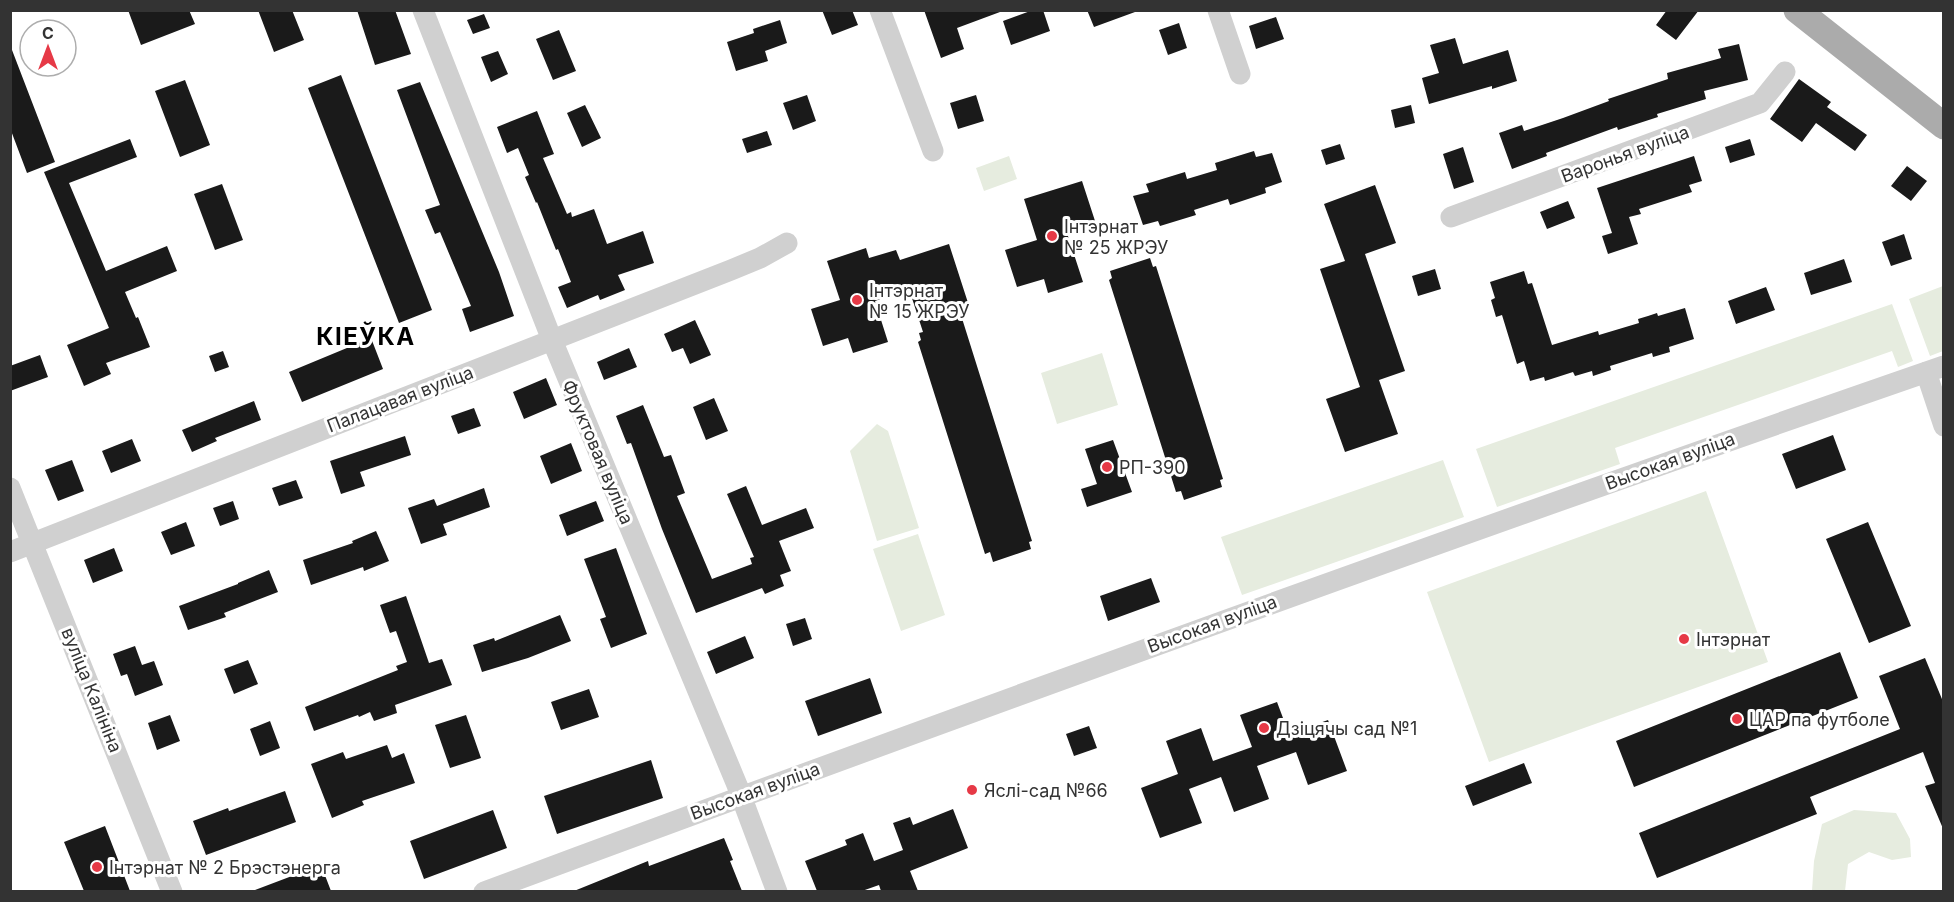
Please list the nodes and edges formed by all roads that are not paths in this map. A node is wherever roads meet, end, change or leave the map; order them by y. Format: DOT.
graph roads {
  1 [pos="423,10"];
  2 [pos="880,10"];
  3 [pos="1218,10"];
  4 [pos="1797,10"];
  5 [pos="1785,72"];
  6 [pos="1240,74"];
  7 [pos="1944,126"];
  8 [pos="933,151"];
  9 [pos="1451,217"];
  10 [pos="787,243"];
  11 [pos="552,340"];
  12 [pos="1935,369"];
  13 [pos="1944,426"];
  14 [pos="10,488"];
  15 [pos="32,543"];
  16 [pos="10,552"];
  17 [pos="741,796"];
  18 [pos="172,891"];
  19 [pos="484,891"];
  20 [pos="777,891"];
  1 -- 11 [label="street, Фруктовая вуліца"];
  2 -- 8 [label="street"];
  3 -- 6 [label="street"];
  4 -- 7 [label="main road"];
  5 -- 9 [label="street, Варонья вуліца"];
  10 -- 11 [label="street, Палацавая вуліца"];
  11 -- 15 [label="street, Палацавая вуліца"];
  11 -- 17 [label="street, Фруктовая вуліца"];
  12 -- 13 [label="street"];
  12 -- 17 [label="street, Высокая вуліца"];
  14 -- 15 [label="street, вуліца Калініна"];
  15 -- 16 [label="street, Палацавая вуліца"];
  15 -- 18 [label="street, вуліца Калініна"];
  17 -- 19 [label="street, Высокая вуліца"];
  17 -- 20 [label="street, Фруктовая вуліца"];
}
